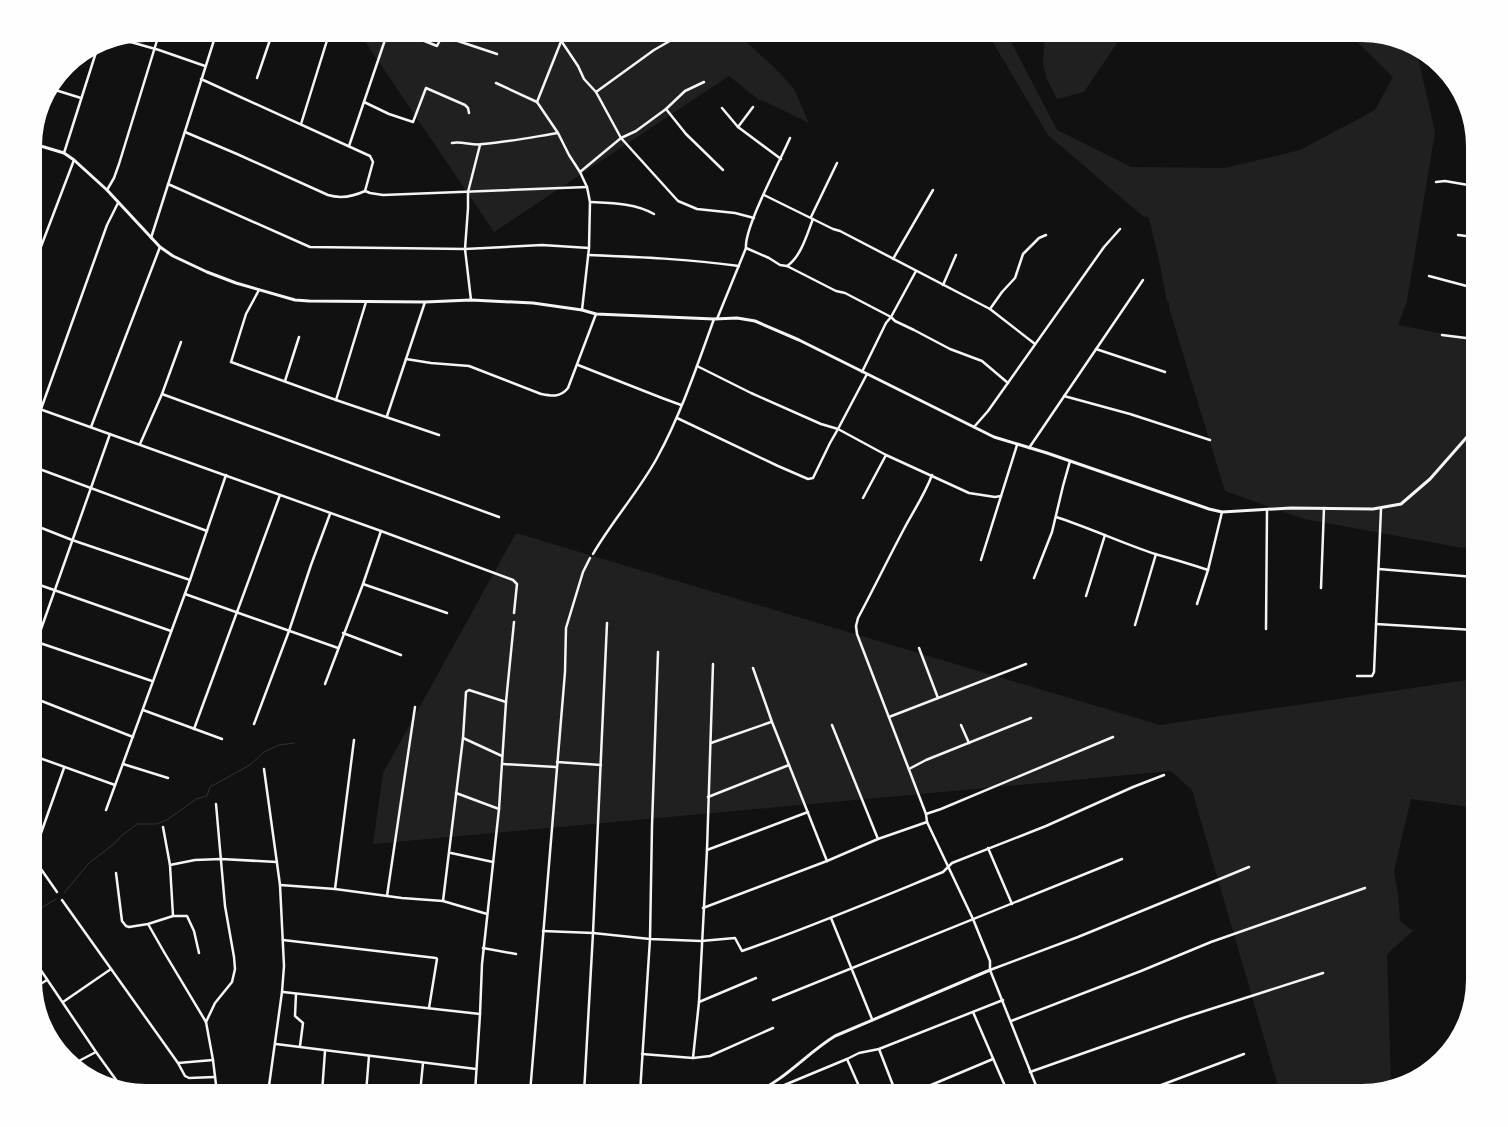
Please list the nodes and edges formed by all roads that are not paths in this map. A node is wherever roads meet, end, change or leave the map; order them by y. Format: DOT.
graph roads {
  1 [pos="157,42"];
  2 [pos="213,42"];
  3 [pos="269,42"];
  4 [pos="327,42"];
  5 [pos="384,42"];
  6 [pos="428,42"];
  7 [pos="440,42"];
  8 [pos="463,42"];
  9 [pos="562,42"];
  10 [pos="668,42"];
  11 [pos="134,43"];
  12 [pos="155,49"];
  13 [pos="497,54"];
  14 [pos="95,56"];
  15 [pos="205,66"];
  16 [pos="257,78"];
  17 [pos="201,79"];
  18 [pos="704,82"];
  19 [pos="496,83"];
  20 [pos="59,91"];
  21 [pos="596,92"];
  22 [pos="81,98"];
  23 [pos="364,102"];
  24 [pos="537,102"];
  25 [pos="754,107"];
  26 [pos="722,108"];
  27 [pos="666,109"];
  28 [pos="469,113"];
  29 [pos="301,124"];
  30 [pos="738,127"];
  31 [pos="186,132"];
  32 [pos="558,133"];
  33 [pos="621,138"];
  34 [pos="790,138"];
  35 [pos="452,143"];
  36 [pos="480,145"];
  37 [pos="349,146"];
  38 [pos="43,147"];
  39 [pos="64,153"];
  40 [pos="781,159"];
  41 [pos="74,160"];
  42 [pos="838,163"];
  43 [pos="723,170"];
  44 [pos="580,172"];
  45 [pos="1436,182"];
  46 [pos="168,184"];
  47 [pos="1466,185"];
  48 [pos="586,187"];
  49 [pos="107,190"];
  50 [pos="933,190"];
  51 [pos="365,191"];
  52 [pos="468,192"];
  53 [pos="764,195"];
  54 [pos="590,202"];
  55 [pos="118,203"];
  56 [pos="654,214"];
  57 [pos="754,218"];
  58 [pos="812,218"];
  59 [pos="1120,229"];
  60 [pos="1046,235"];
  61 [pos="1458,235"];
  62 [pos="1466,236"];
  63 [pos="151,238"];
  64 [pos="43,241"];
  65 [pos="160,247"];
  66 [pos="589,248"];
  67 [pos="746,248"];
  68 [pos="464,249"];
  69 [pos="588,255"];
  70 [pos="956,256"];
  71 [pos="893,259"];
  72 [pos="739,266"];
  73 [pos="787,266"];
  74 [pos="916,271"];
  75 [pos="1429,276"];
  76 [pos="1144,280"];
  77 [pos="942,285"];
  78 [pos="1466,286"];
  79 [pos="259,290"];
  80 [pos="471,300"];
  81 [pos="366,302"];
  82 [pos="424,302"];
  83 [pos="990,309"];
  84 [pos="582,310"];
  85 [pos="596,314"];
  86 [pos="891,317"];
  87 [pos="716,319"];
  88 [pos="1442,335"];
  89 [pos="299,337"];
  90 [pos="1466,338"];
  91 [pos="181,342"];
  92 [pos="1035,344"];
  93 [pos="1096,349"];
  94 [pos="406,359"];
  95 [pos="578,365"];
  96 [pos="697,366"];
  97 [pos="862,372"];
  98 [pos="1165,372"];
  99 [pos="867,374"];
  100 [pos="286,381"];
  101 [pos="1008,383"];
  102 [pos="162,394"];
  103 [pos="1064,396"];
  104 [pos="336,400"];
  105 [pos="43,403"];
  106 [pos="682,405"];
  107 [pos="43,410"];
  108 [pos="386,416"];
  109 [pos="677,418"];
  110 [pos="91,427"];
  111 [pos="974,427"];
  112 [pos="838,430"];
  113 [pos="110,434"];
  114 [pos="439,435"];
  115 [pos="1466,438"];
  116 [pos="1210,440"];
  117 [pos="140,444"];
  118 [pos="1017,445"];
  119 [pos="1029,448"];
  120 [pos="886,455"];
  121 [pos="1070,461"];
  122 [pos="43,470"];
  123 [pos="226,475"];
  124 [pos="932,475"];
  125 [pos="92,488"];
  126 [pos="280,495"];
  127 [pos="1001,496"];
  128 [pos="863,498"];
  129 [pos="1324,508"];
  130 [pos="1381,509"];
  131 [pos="1267,510"];
  132 [pos="1222,512"];
  133 [pos="330,514"];
  134 [pos="1056,517"];
  135 [pos="499,518"];
  136 [pos="43,529"];
  137 [pos="207,531"];
  138 [pos="381,531"];
  139 [pos="1105,535"];
  140 [pos="72,540"];
  141 [pos="593,554"];
  142 [pos="1156,554"];
  143 [pos="590,558"];
  144 [pos="981,560"];
  145 [pos="1378,569"];
  146 [pos="1208,570"];
  147 [pos="1466,575"];
  148 [pos="1034,578"];
  149 [pos="190,580"];
  150 [pos="363,584"];
  151 [pos="43,586"];
  152 [pos="1321,588"];
  153 [pos="55,591"];
  154 [pos="185,594"];
  155 [pos="1086,596"];
  156 [pos="1197,604"];
  157 [pos="236,612"];
  158 [pos="514,612"];
  159 [pos="447,613"];
  160 [pos="43,622"];
  161 [pos="514,622"];
  162 [pos="607,623"];
  163 [pos="1376,624"];
  164 [pos="1135,625"];
  165 [pos="1266,629"];
  166 [pos="1466,630"];
  167 [pos="171,631"];
  168 [pos="289,632"];
  169 [pos="343,633"];
  170 [pos="43,645"];
  171 [pos="338,648"];
  172 [pos="919,648"];
  173 [pos="658,652"];
  174 [pos="401,655"];
  175 [pos="714,664"];
  176 [pos="1026,664"];
  177 [pos="753,668"];
  178 [pos="1357,676"];
  179 [pos="152,681"];
  180 [pos="324,684"];
  181 [pos="938,698"];
  182 [pos="43,702"];
  183 [pos="506,702"];
  184 [pos="414,707"];
  185 [pos="143,710"];
  186 [pos="889,717"];
  187 [pos="1032,718"];
  188 [pos="772,722"];
  189 [pos="254,724"];
  190 [pos="832,725"];
  191 [pos="962,725"];
  192 [pos="194,729"];
  193 [pos="133,737"];
  194 [pos="1113,737"];
  195 [pos="463,738"];
  196 [pos="222,739"];
  197 [pos="354,740"];
  198 [pos="711,742"];
  199 [pos="969,743"];
  200 [pos="502,756"];
  201 [pos="43,760"];
  202 [pos="557,762"];
  203 [pos="123,764"];
  204 [pos="502,764"];
  205 [pos="601,765"];
  206 [pos="789,765"];
  207 [pos="556,767"];
  208 [pos="64,768"];
  209 [pos="264,769"];
  210 [pos="909,769"];
  211 [pos="1164,775"];
  212 [pos="168,778"];
  213 [pos="115,785"];
  214 [pos="456,793"];
  215 [pos="708,797"];
  216 [pos="216,804"];
  217 [pos="499,809"];
  218 [pos="106,810"];
  219 [pos="808,812"];
  220 [pos="926,814"];
  221 [pos="927,822"];
  222 [pos="163,827"];
  223 [pos="43,828"];
  224 [pos="878,839"];
  225 [pos="988,848"];
  226 [pos="707,850"];
  227 [pos="450,852"];
  228 [pos="221,859"];
  229 [pos="1122,859"];
  230 [pos="827,861"];
  231 [pos="277,862"];
  232 [pos="493,862"];
  233 [pos="170,865"];
  234 [pos="948,867"];
  235 [pos="1250,868"];
  236 [pos="43,872"];
  237 [pos="116,873"];
  238 [pos="280,885"];
  239 [pos="1365,888"];
  240 [pos="334,889"];
  241 [pos="57,892"];
  242 [pos="388,896"];
  243 [pos="62,900"];
  244 [pos="443,901"];
  245 [pos="1012,904"];
  246 [pos="704,908"];
  247 [pos="487,914"];
  248 [pos="173,916"];
  249 [pos="831,918"];
  250 [pos="973,919"];
  251 [pos="148,924"];
  252 [pos="543,930"];
  253 [pos="593,933"];
  254 [pos="650,939"];
  255 [pos="283,940"];
  256 [pos="702,941"];
  257 [pos="483,948"];
  258 [pos="199,953"];
  259 [pos="516,954"];
  260 [pos="850,968"];
  261 [pos="111,969"];
  262 [pos="990,970"];
  263 [pos="1323,973"];
  264 [pos="43,974"];
  265 [pos="756,978"];
  266 [pos="47,980"];
  267 [pos="43,982"];
  268 [pos="282,992"];
  269 [pos="296,994"];
  270 [pos="773,1000"];
  271 [pos="1003,1000"];
  272 [pos="63,1002"];
  273 [pos="699,1002"];
  274 [pos="429,1008"];
  275 [pos="973,1012"];
  276 [pos="480,1014"];
  277 [pos="872,1019"];
  278 [pos="1010,1021"];
  279 [pos="206,1022"];
  280 [pos="773,1028"];
  281 [pos="276,1044"];
  282 [pos="300,1046"];
  283 [pos="879,1050"];
  284 [pos="325,1051"];
  285 [pos="96,1052"];
  286 [pos="642,1054"];
  287 [pos="1244,1054"];
  288 [pos="369,1056"];
  289 [pos="694,1058"];
  290 [pos="847,1059"];
  291 [pos="80,1060"];
  292 [pos="213,1060"];
  293 [pos="993,1060"];
  294 [pos="178,1063"];
  295 [pos="423,1063"];
  296 [pos="476,1070"];
  297 [pos="1030,1072"];
  298 [pos="215,1077"];
  299 [pos="116,1080"];
  300 [pos="216,1084"];
  301 [pos="269,1084"];
  302 [pos="323,1084"];
  303 [pos="367,1084"];
  304 [pos="421,1084"];
  305 [pos="475,1084"];
  306 [pos="531,1084"];
  307 [pos="585,1084"];
  308 [pos="640,1084"];
  309 [pos="773,1084"];
  310 [pos="787,1084"];
  311 [pos="858,1084"];
  312 [pos="892,1084"];
  313 [pos="934,1084"];
  314 [pos="1004,1084"];
  315 [pos="1035,1084"];
  316 [pos="1165,1084"];
  1 -- 12 [label="street"];
  2 -- 15 [label="street"];
  3 -- 16 [label="street"];
  4 -- 29 [label="street"];
  5 -- 23 [label="street"];
  6 -- 7 [label="street"];
  8 -- 13 [label="street"];
  9 -- 21 [label="street"];
  9 -- 24 [label="street"];
  10 -- 21 [label="street"];
  11 -- 12 [label="street"];
  12 -- 15 [label="street"];
  12 -- 49 [label="street"];
  14 -- 22 [label="street"];
  15 -- 17 [label="street"];
  17 -- 29 [label="street"];
  17 -- 31 [label="street"];
  18 -- 27 [label="street"];
  19 -- 24 [label="street"];
  20 -- 22 [label="street"];
  21 -- 33 [label="street"];
  22 -- 39 [label="street"];
  23 -- 28 [label="street"];
  23 -- 37 [label="street"];
  24 -- 32 [label="street"];
  25 -- 30 [label="street"];
  26 -- 30 [label="street"];
  27 -- 33 [label="street"];
  27 -- 43 [label="street"];
  29 -- 37 [label="street"];
  30 -- 40 [label="street"];
  31 -- 46 [label="street"];
  31 -- 51 [label="street"];
  32 -- 36 [label="street"];
  32 -- 44 [label="street"];
  33 -- 44 [label="street"];
  33 -- 57 [label="street"];
  34 -- 40 [label="street"];
  35 -- 36 [label="street"];
  36 -- 52 [label="street"];
  37 -- 51 [label="street"];
  38 -- 39 [label="street"];
  39 -- 41 [label="street"];
  40 -- 53 [label="street"];
  41 -- 49 [label="street"];
  41 -- 64 [label="street"];
  42 -- 58 [label="street"];
  44 -- 48 [label="street"];
  45 -- 47 [label="street"];
  46 -- 63 [label="street"];
  46 -- 68 [label="street"];
  48 -- 52 [label="street"];
  48 -- 54 [label="street"];
  49 -- 55 [label="street"];
  50 -- 71 [label="street"];
  51 -- 52 [label="street"];
  52 -- 68 [label="street"];
  53 -- 57 [label="street"];
  53 -- 58 [label="street"];
  54 -- 56 [label="street"];
  54 -- 66 [label="street"];
  55 -- 63 [label="street"];
  55 -- 105 [label="street"];
  57 -- 67 [label="street"];
  58 -- 71 [label="street"];
  58 -- 73 [label="street"];
  59 -- 92 [label="street"];
  60 -- 83 [label="street"];
  61 -- 62 [label="street"];
  63 -- 65 [label="street"];
  65 -- 79 [label="street"];
  65 -- 110 [label="street"];
  66 -- 68 [label="street"];
  66 -- 69 [label="street"];
  67 -- 72 [label="street"];
  67 -- 73 [label="street"];
  68 -- 80 [label="street"];
  69 -- 72 [label="street"];
  69 -- 84 [label="street"];
  70 -- 77 [label="street"];
  71 -- 74 [label="street"];
  72 -- 87 [label="street"];
  73 -- 86 [label="street"];
  74 -- 77 [label="street"];
  74 -- 86 [label="street"];
  75 -- 78 [label="street"];
  76 -- 93 [label="street"];
  77 -- 83 [label="street"];
  79 -- 81 [label="street"];
  79 -- 100 [label="street"];
  80 -- 82 [label="street"];
  80 -- 84 [label="street"];
  81 -- 82 [label="street"];
  81 -- 104 [label="street"];
  82 -- 94 [label="street"];
  83 -- 92 [label="street"];
  84 -- 85 [label="street"];
  85 -- 87 [label="street"];
  85 -- 95 [label="street"];
  86 -- 97 [label="street"];
  86 -- 101 [label="street"];
  87 -- 96 [label="street"];
  87 -- 97 [label="street"];
  88 -- 90 [label="street"];
  89 -- 100 [label="street"];
  91 -- 102 [label="street"];
  92 -- 101 [label="street"];
  93 -- 98 [label="street"];
  93 -- 103 [label="street"];
  94 -- 95 [label="street"];
  94 -- 108 [label="street"];
  95 -- 106 [label="street"];
  96 -- 106 [label="street"];
  96 -- 112 [label="street"];
  97 -- 99 [label="street"];
  99 -- 111 [label="street"];
  99 -- 112 [label="street"];
  100 -- 104 [label="street"];
  101 -- 111 [label="street"];
  102 -- 117 [label="street"];
  102 -- 135 [label="street"];
  103 -- 116 [label="street"];
  103 -- 119 [label="street"];
  104 -- 108 [label="street"];
  106 -- 109 [label="street"];
  107 -- 110 [label="street"];
  108 -- 114 [label="street"];
  109 -- 112 [label="street"];
  109 -- 141 [label="street"];
  110 -- 113 [label="street"];
  111 -- 118 [label="street"];
  112 -- 120 [label="street"];
  113 -- 117 [label="street"];
  113 -- 125 [label="street"];
  115 -- 130 [label="street"];
  117 -- 123 [label="street"];
  118 -- 119 [label="street"];
  118 -- 127 [label="street"];
  119 -- 121 [label="street"];
  120 -- 124 [label="street"];
  120 -- 128 [label="street"];
  121 -- 132 [label="street"];
  121 -- 134 [label="street"];
  122 -- 125 [label="street"];
  123 -- 126 [label="street"];
  123 -- 137 [label="street"];
  124 -- 127 [label="street"];
  124 -- 186 [label="street"];
  125 -- 137 [label="street"];
  125 -- 140 [label="street"];
  126 -- 133 [label="street"];
  126 -- 157 [label="street"];
  127 -- 144 [label="street"];
  129 -- 130 [label="street"];
  129 -- 131 [label="street"];
  129 -- 152 [label="street"];
  130 -- 145 [label="street"];
  131 -- 132 [label="street"];
  131 -- 165 [label="street"];
  132 -- 146 [label="street"];
  133 -- 138 [label="street"];
  133 -- 168 [label="street"];
  134 -- 139 [label="street"];
  134 -- 148 [label="street"];
  136 -- 140 [label="street"];
  137 -- 149 [label="street"];
  138 -- 150 [label="street"];
  138 -- 158 [label="street"];
  139 -- 142 [label="street"];
  139 -- 155 [label="street"];
  140 -- 149 [label="street"];
  140 -- 153 [label="street"];
  142 -- 146 [label="street"];
  142 -- 164 [label="street"];
  143 -- 202 [label="street"];
  145 -- 147 [label="street"];
  145 -- 163 [label="street"];
  146 -- 156 [label="street"];
  149 -- 154 [label="street"];
  150 -- 159 [label="street"];
  150 -- 169 [label="street"];
  151 -- 153 [label="street"];
  153 -- 160 [label="street"];
  153 -- 167 [label="street"];
  154 -- 157 [label="street"];
  154 -- 167 [label="street"];
  157 -- 168 [label="street"];
  157 -- 192 [label="street"];
  161 -- 183 [label="street"];
  162 -- 205 [label="street"];
  163 -- 166 [label="street"];
  163 -- 178 [label="street"];
  167 -- 179 [label="street"];
  168 -- 171 [label="street"];
  168 -- 189 [label="street"];
  169 -- 171 [label="street"];
  169 -- 174 [label="street"];
  170 -- 179 [label="street"];
  171 -- 180 [label="street"];
  172 -- 181 [label="street"];
  173 -- 254 [label="street"];
  175 -- 198 [label="street"];
  176 -- 181 [label="street"];
  177 -- 188 [label="street"];
  179 -- 185 [label="street"];
  181 -- 186 [label="street"];
  182 -- 193 [label="street"];
  183 -- 195 [label="street"];
  183 -- 200 [label="street"];
  184 -- 242 [label="street"];
  185 -- 192 [label="street"];
  185 -- 193 [label="street"];
  186 -- 210 [label="street"];
  187 -- 199 [label="street"];
  188 -- 198 [label="street"];
  188 -- 206 [label="street"];
  190 -- 224 [label="street"];
  191 -- 199 [label="street"];
  192 -- 196 [label="street"];
  193 -- 203 [label="street"];
  194 -- 220 [label="street"];
  195 -- 200 [label="street"];
  195 -- 214 [label="street"];
  197 -- 240 [label="street"];
  198 -- 215 [label="street"];
  199 -- 210 [label="street"];
  200 -- 204 [label="street"];
  201 -- 208 [label="street"];
  202 -- 205 [label="street"];
  202 -- 207 [label="street"];
  203 -- 212 [label="street"];
  203 -- 213 [label="street"];
  204 -- 207 [label="street"];
  204 -- 217 [label="street"];
  205 -- 253 [label="street"];
  206 -- 215 [label="street"];
  206 -- 219 [label="street"];
  207 -- 252 [label="street"];
  208 -- 213 [label="street"];
  208 -- 223 [label="street"];
  209 -- 231 [label="street"];
  210 -- 220 [label="street"];
  211 -- 225 [label="street"];
  213 -- 218 [label="street"];
  214 -- 217 [label="street"];
  214 -- 227 [label="street"];
  215 -- 226 [label="street"];
  216 -- 228 [label="street"];
  217 -- 232 [label="street"];
  219 -- 226 [label="street"];
  219 -- 230 [label="street"];
  220 -- 221 [label="street"];
  221 -- 224 [label="street"];
  221 -- 234 [label="street"];
  222 -- 233 [label="street"];
  224 -- 230 [label="street"];
  225 -- 234 [label="street"];
  225 -- 245 [label="street"];
  226 -- 246 [label="street"];
  227 -- 232 [label="street"];
  227 -- 244 [label="street"];
  228 -- 231 [label="street"];
  228 -- 233 [label="street"];
  228 -- 279 [label="street"];
  229 -- 245 [label="street"];
  230 -- 246 [label="street"];
  231 -- 238 [label="street"];
  232 -- 247 [label="street"];
  233 -- 248 [label="street"];
  234 -- 249 [label="street"];
  234 -- 250 [label="street"];
  235 -- 262 [label="street"];
  236 -- 241 [label="street"];
  237 -- 251 [label="street"];
  238 -- 240 [label="street"];
  238 -- 255 [label="street"];
  239 -- 278 [label="street"];
  240 -- 242 [label="street"];
  242 -- 244 [label="street"];
  243 -- 261 [label="street"];
  244 -- 247 [label="street"];
  245 -- 250 [label="street"];
  246 -- 256 [label="street"];
  247 -- 257 [label="street"];
  248 -- 251 [label="street"];
  248 -- 258 [label="street"];
  249 -- 256 [label="street"];
  249 -- 260 [label="street"];
  250 -- 260 [label="street"];
  250 -- 262 [label="street"];
  251 -- 279 [label="street"];
  252 -- 253 [label="street"];
  252 -- 306 [label="street"];
  253 -- 254 [label="street"];
  253 -- 307 [label="street"];
  254 -- 256 [label="street"];
  254 -- 286 [label="street"];
  255 -- 268 [label="street"];
  255 -- 274 [label="street"];
  256 -- 273 [label="street"];
  257 -- 259 [label="street"];
  257 -- 276 [label="street"];
  260 -- 270 [label="street"];
  260 -- 277 [label="street"];
  261 -- 272 [label="street"];
  261 -- 294 [label="street"];
  262 -- 271 [label="street"];
  262 -- 277 [label="street"];
  263 -- 297 [label="street"];
  264 -- 266 [label="street"];
  265 -- 273 [label="street"];
  266 -- 267 [label="street"];
  266 -- 272 [label="street"];
  268 -- 269 [label="street"];
  268 -- 281 [label="street"];
  269 -- 274 [label="street"];
  269 -- 282 [label="street"];
  271 -- 275 [label="street"];
  271 -- 278 [label="street"];
  272 -- 285 [label="street"];
  273 -- 289 [label="street"];
  274 -- 276 [label="street"];
  275 -- 283 [label="street"];
  275 -- 293 [label="street"];
  276 -- 296 [label="street"];
  277 -- 309 [label="street"];
  278 -- 297 [label="street"];
  279 -- 292 [label="street"];
  280 -- 289 [label="street"];
  281 -- 282 [label="street"];
  281 -- 301 [label="street"];
  282 -- 284 [label="street"];
  283 -- 290 [label="street"];
  283 -- 312 [label="street"];
  284 -- 288 [label="street"];
  284 -- 302 [label="street"];
  285 -- 291 [label="street"];
  285 -- 299 [label="street"];
  286 -- 289 [label="street"];
  286 -- 308 [label="street"];
  287 -- 316 [label="street"];
  288 -- 295 [label="street"];
  288 -- 303 [label="street"];
  290 -- 310 [label="street"];
  290 -- 311 [label="street"];
  292 -- 294 [label="street"];
  292 -- 298 [label="street"];
  293 -- 313 [label="street"];
  293 -- 314 [label="street"];
  294 -- 298 [label="street"];
  295 -- 296 [label="street"];
  295 -- 304 [label="street"];
  296 -- 305 [label="street"];
  297 -- 315 [label="street"];
  298 -- 300 [label="street"];
}
